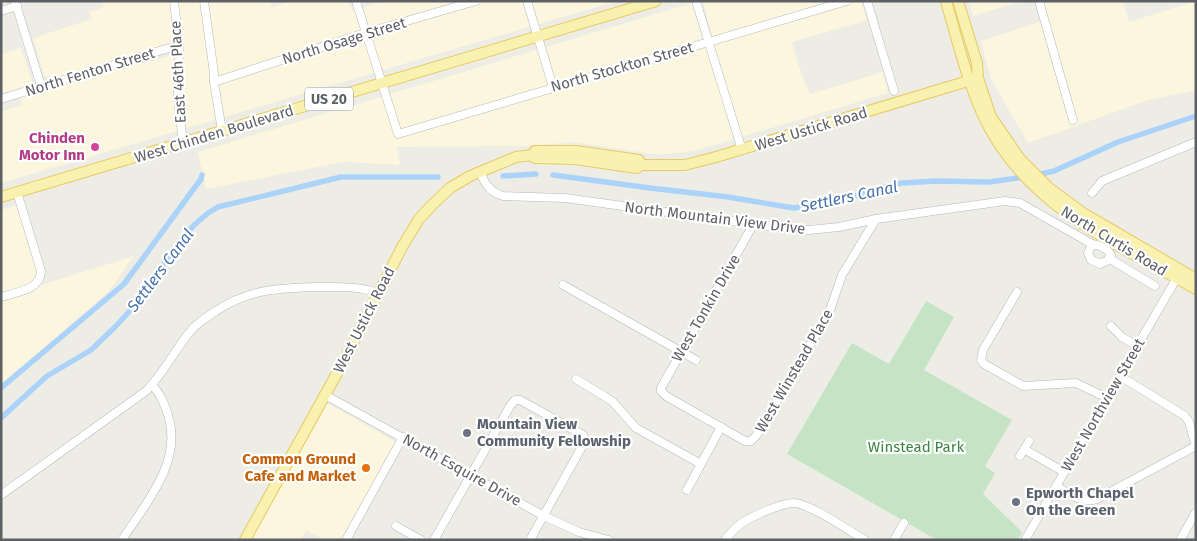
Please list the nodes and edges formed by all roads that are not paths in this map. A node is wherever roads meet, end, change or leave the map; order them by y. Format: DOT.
graph roads {
  1 [pos="174,1"];
  2 [pos="204,1"];
  3 [pos="356,1"];
  4 [pos="476,1"];
  5 [pos="527,1"];
  6 [pos="656,1"];
  7 [pos="696,1"];
  8 [pos="847,1"];
  9 [pos="867,1"];
  10 [pos="946,1"];
  11 [pos="958,1"];
  12 [pos="1039,1"];
  13 [pos="16,4"];
  14 [pos="1,11"];
  15 [pos="365,33"];
  16 [pos="537,37"];
  17 [pos="708,41"];
  18 [pos="179,45"];
  19 [pos="974,80"];
  20 [pos="214,82"];
  21 [pos="381,84"];
  22 [pos="41,86"];
  23 [pos="553,87"];
  24 [pos="894,91"];
  25 [pos="1,98"];
  26 [pos="1073,120"];
  27 [pos="222,131"];
  28 [pos="1196,142"];
  29 [pos="183,143"];
  30 [pos="742,150"];
  31 [pos="480,172"];
  32 [pos="17,192"];
  33 [pos="1092,193"];
  34 [pos="1,197"];
  35 [pos="1020,203"];
  36 [pos="876,219"];
  37 [pos="753,225"];
  38 [pos="1092,244"];
  39 [pos="1110,259"];
  40 [pos="1179,274"];
  41 [pos="1196,279"];
  42 [pos="563,285"];
  43 [pos="1155,286"];
  44 [pos="1196,289"];
  45 [pos="1017,292"];
  46 [pos="378,293"];
  47 [pos="1,297"];
  48 [pos="1112,326"];
  49 [pos="1137,346"];
  50 [pos="681,352"];
  51 [pos="696,360"];
  52 [pos="1120,376"];
  53 [pos="576,379"];
  54 [pos="152,385"];
  55 [pos="325,395"];
  56 [pos="1107,398"];
  57 [pos="721,427"];
  58 [pos="402,437"];
  59 [pos="1029,442"];
  60 [pos="1196,446"];
  61 [pos="700,464"];
  62 [pos="1064,472"];
  63 [pos="470,475"];
  64 [pos="1056,486"];
  65 [pos="687,490"];
  66 [pos="1,495"];
  67 [pos="1196,512"];
  68 [pos="544,516"];
  69 [pos="904,523"];
  70 [pos="396,526"];
  71 [pos="249,538"];
  72 [pos="605,539"];
  73 [pos="122,540"];
  74 [pos="346,540"];
  75 [pos="421,540"];
  76 [pos="434,540"];
  77 [pos="530,540"];
  78 [pos="725,540"];
  79 [pos="865,540"];
  80 [pos="894,540"];
  81 [pos="1025,540"];
  82 [pos="1180,540"];
  1 -- 18 [label="street, East 46th Place"];
  2 -- 20 [label="street"];
  3 -- 15 [label="street"];
  4 -- 15 [label="street, North Osage Street"];
  5 -- 16 [label="street"];
  6 -- 16 [label="main road, West Chinden Boulevard / US 20"];
  7 -- 17 [label="street"];
  8 -- 17 [label="street, North Stockton Street"];
  9 -- 24 [label="street"];
  10 -- 19 [label="main road, North Curtis Road"];
  11 -- 19 [label="main road, North Curtis Road"];
  12 -- 26 [label="street"];
  13 -- 14 [label="street"];
  13 -- 22 [label="street"];
  15 -- 20 [label="street, North Osage Street"];
  15 -- 21 [label="street"];
  16 -- 21 [label="main road, West Chinden Boulevard / US 20"];
  16 -- 23 [label="street"];
  17 -- 23 [label="street, North Stockton Street"];
  17 -- 30 [label="street"];
  18 -- 22 [label="street, North Fenton Street"];
  18 -- 29 [label="street, East 46th Place"];
  19 -- 30 [label="main road, West Ustick Road"];
  19 -- 40 [label="main road, North Curtis Road"];
  20 -- 27 [label="street"];
  21 -- 23 [label="street, North Stockton Street"];
  21 -- 27 [label="main road, West Chinden Boulevard / US 20"];
  22 -- 25 [label="street, North Fenton Street"];
  27 -- 29 [label="main road, West Chinden Boulevard / US 20"];
  28 -- 33 [label="street"];
  29 -- 32 [label="main road, West Chinden Boulevard / US 20"];
  30 -- 31 [label="main road, West Ustick Road"];
  31 -- 37 [label="street, North Mountain View Drive"];
  31 -- 46 [label="main road, West Ustick Road"];
  32 -- 34 [label="main road, West Chinden Boulevard / US 20"];
  32 -- 47 [label="street"];
  35 -- 36 [label="street, North Mountain View Drive"];
  35 -- 38 [label="street, North Curtis Road"];
  36 -- 37 [label="street, North Mountain View Drive"];
  36 -- 57 [label="street, West Winstead Place"];
  37 -- 50 [label="street, West Tonkin Drive"];
  38 -- 39 [label="street, North Curtis Road"];
  38 -- 39 [label="street, North Curtis Road"];
  39 -- 43 [label="street, North Curtis Road"];
  40 -- 41 [label="main road, North Curtis Road"];
  40 -- 44 [label="main road, North Curtis Road"];
  40 -- 49 [label="street, West Northview Street"];
  42 -- 50 [label="street"];
  45 -- 56 [label="street"];
  46 -- 54 [label="street"];
  46 -- 55 [label="main road, West Ustick Road"];
  48 -- 49 [label="street"];
  49 -- 52 [label="street, West Northview Street"];
  50 -- 51 [label="street"];
  50 -- 57 [label="street, West Tonkin Drive"];
  52 -- 56 [label="street, West Northview Street"];
  52 -- 60 [label="street"];
  53 -- 61 [label="street"];
  54 -- 66 [label="street"];
  54 -- 73 [label="street"];
  55 -- 58 [label="street, North Esquire Drive"];
  55 -- 71 [label="main road, West Ustick Road"];
  56 -- 62 [label="street, West Northview Street"];
  57 -- 61 [label="street"];
  58 -- 63 [label="street, North Esquire Drive"];
  58 -- 74 [label="street"];
  59 -- 62 [label="street"];
  60 -- 64 [label="street"];
  61 -- 65 [label="street"];
  62 -- 64 [label="street, West Northview Street"];
  63 -- 68 [label="street, North Esquire Drive"];
  63 -- 68 [label="street"];
  63 -- 76 [label="street"];
  64 -- 81 [label="street, West Northview Street"];
  67 -- 82 [label="street"];
  68 -- 72 [label="street, North Esquire Drive"];
  68 -- 77 [label="street"];
  69 -- 80 [label="street"];
  70 -- 75 [label="street"];
  78 -- 79 [label="street"];
}
